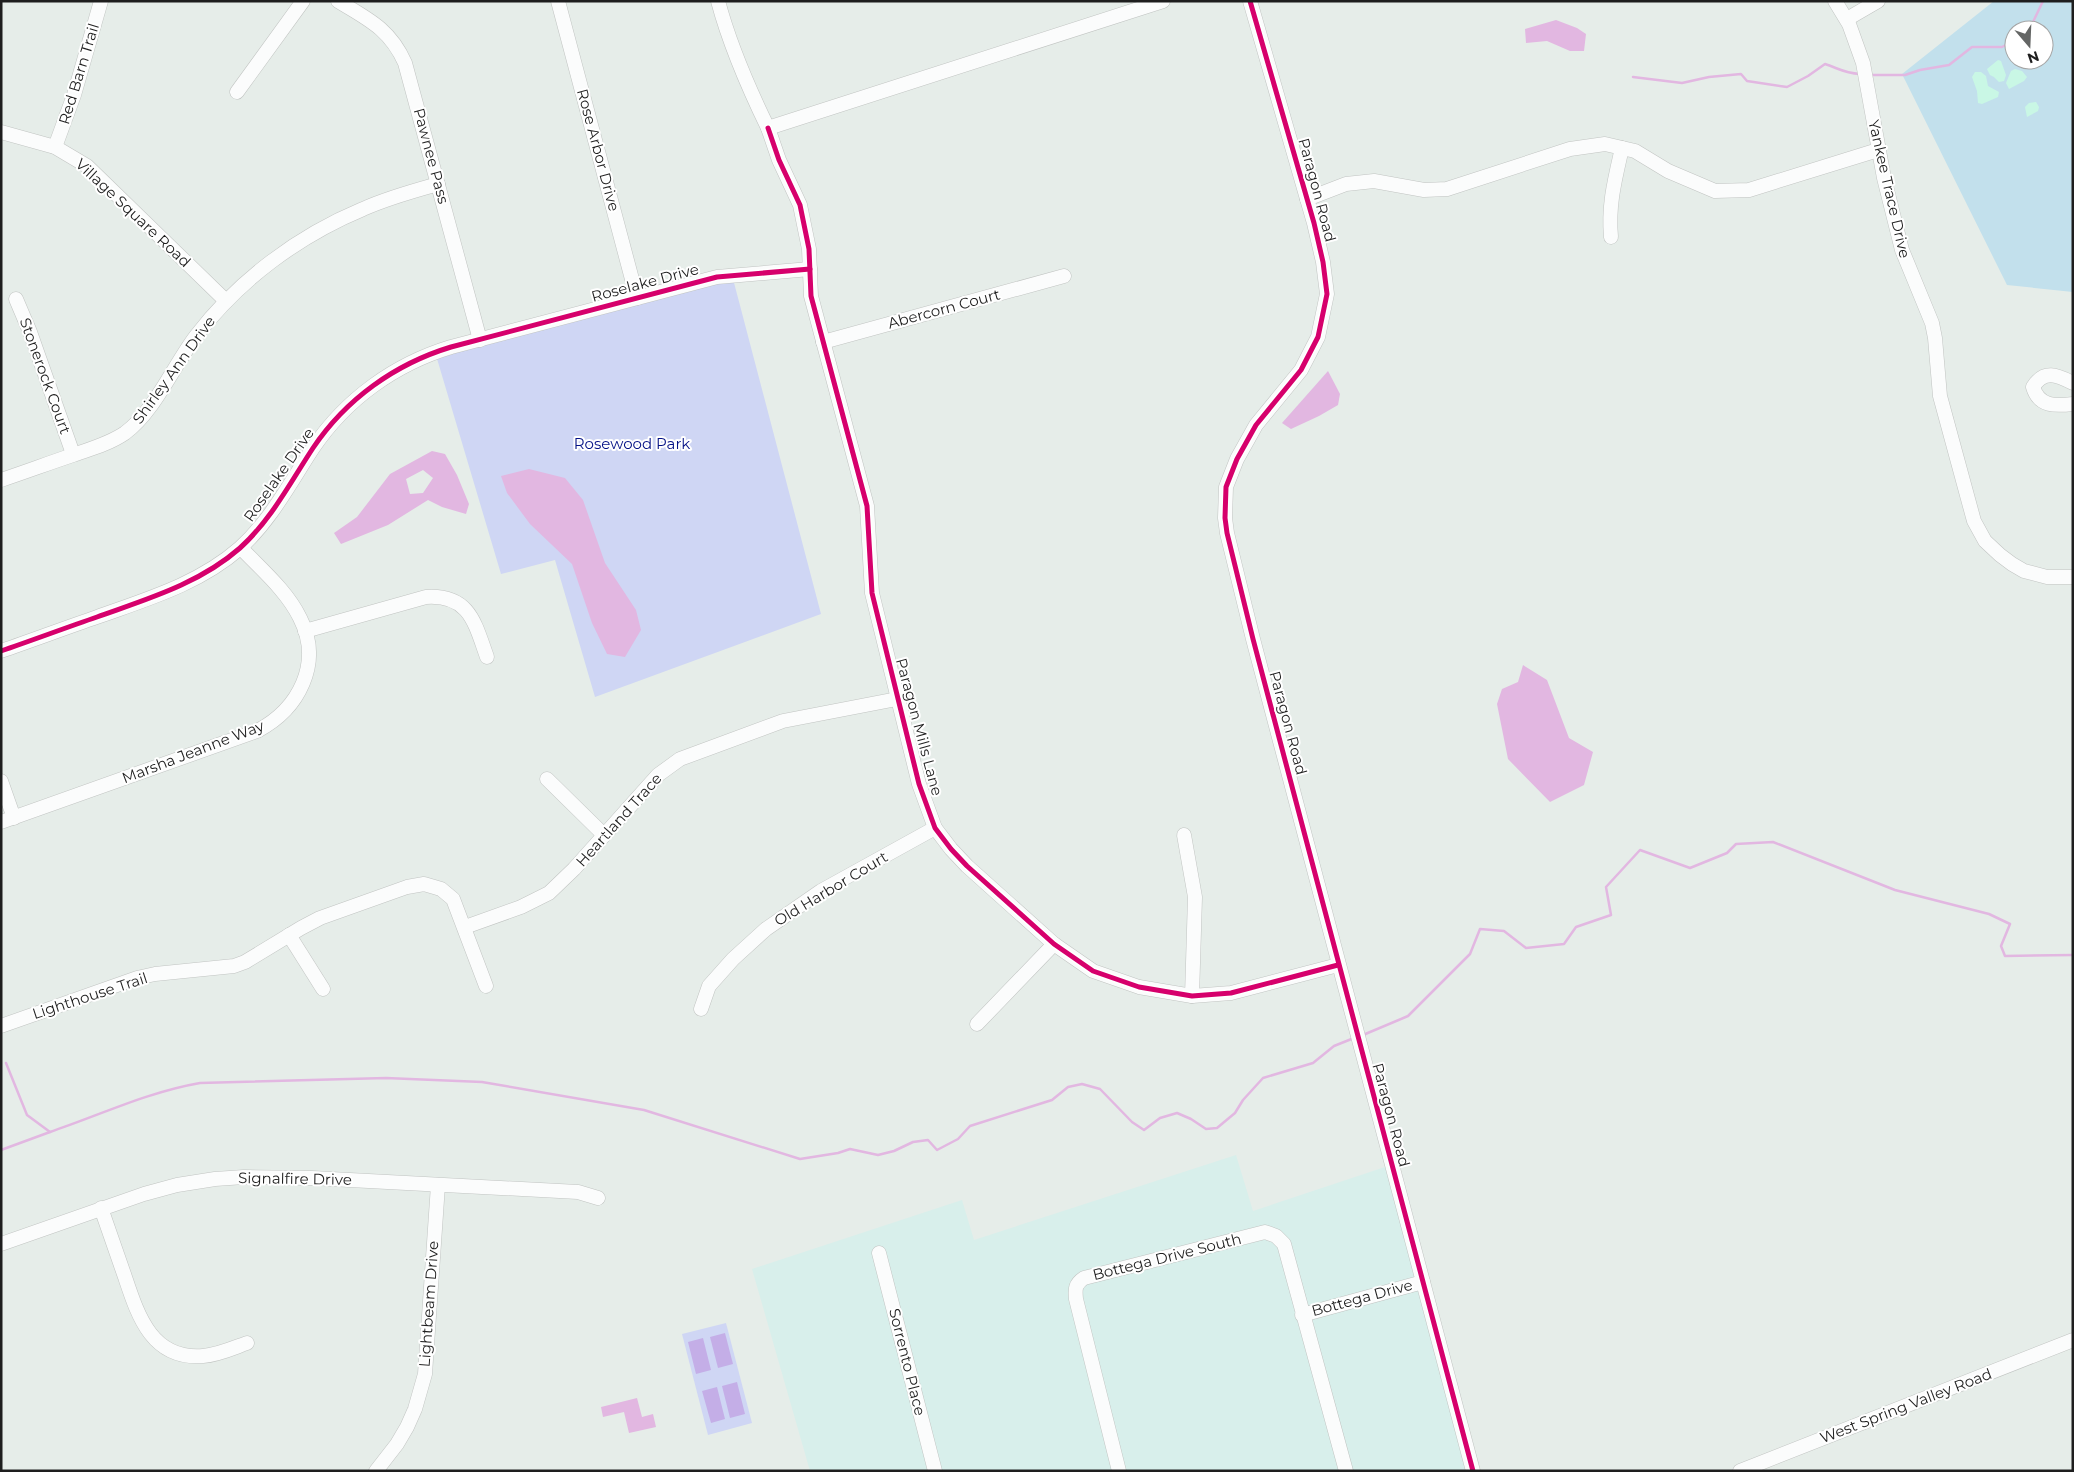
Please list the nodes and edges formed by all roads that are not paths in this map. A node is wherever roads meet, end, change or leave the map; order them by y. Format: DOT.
graph roads {
  1 [pos="100,1"];
  2 [pos="303,1"];
  3 [pos="338,1"];
  4 [pos="558,1"];
  5 [pos="718,1"];
  6 [pos="1162,1"];
  7 [pos="1250,1"];
  8 [pos="1835,1"];
  9 [pos="1878,1"];
  10 [pos="1847,19"];
  11 [pos="236,92"];
  12 [pos="768,128"];
  13 [pos="1,132"];
  14 [pos="55,147"];
  15 [pos="1622,148"];
  16 [pos="1878,150"];
  17 [pos="438,184"];
  18 [pos="1307,199"];
  19 [pos="1611,237"];
  20 [pos="810,269"];
  21 [pos="1064,276"];
  22 [pos="637,298"];
  23 [pos="16,299"];
  24 [pos="226,301"];
  25 [pos="480,340"];
  26 [pos="823,342"];
  27 [pos="2073,383"];
  28 [pos="2073,404"];
  29 [pos="73,454"];
  30 [pos="1,480"];
  31 [pos="240,548"];
  32 [pos="2073,578"];
  33 [pos="305,630"];
  34 [pos="1,651"];
  35 [pos="488,658"];
  36 [pos="897,699"];
  37 [pos="547,779"];
  38 [pos="1,781"];
  39 [pos="8,820"];
  40 [pos="935,828"];
  41 [pos="604,835"];
  42 [pos="1184,835"];
  43 [pos="464,927"];
  44 [pos="289,935"];
  45 [pos="1054,944"];
  46 [pos="1338,965"];
  47 [pos="486,986"];
  48 [pos="323,989"];
  49 [pos="1192,996"];
  50 [pos="701,1009"];
  51 [pos="977,1024"];
  52 [pos="1,1026"];
  53 [pos="438,1185"];
  54 [pos="598,1198"];
  55 [pos="101,1208"];
  56 [pos="1,1244"];
  57 [pos="879,1253"];
  58 [pos="1423,1282"];
  59 [pos="1302,1315"];
  60 [pos="2073,1340"];
  61 [pos="247,1343"];
  62 [pos="376,1471"];
  63 [pos="935,1471"];
  64 [pos="1119,1471"];
  65 [pos="1346,1471"];
  66 [pos="1473,1471"];
  67 [pos="1740,1471"];
  1 -- 14 [label="street, Red Barn Trail"];
  2 -- 11 [label="street"];
  3 -- 17 [label="street, Pawnee Pass"];
  4 -- 22 [label="street, Rose Arbor Drive"];
  5 -- 12 [label="street, Paragon Mills Lane"];
  6 -- 12 [label="street"];
  7 -- 18 [label="street, Paragon Road"];
  8 -- 10 [label="street, Yankee Trace Drive"];
  9 -- 10 [label="street"];
  10 -- 16 [label="street, Yankee Trace Drive"];
  12 -- 20 [label="street, Paragon Mills Lane"];
  13 -- 14 [label="street, Village Square Road"];
  14 -- 24 [label="street, Village Square Road"];
  15 -- 16 [label="street"];
  15 -- 18 [label="street"];
  15 -- 19 [label="street"];
  16 -- 32 [label="street, Yankee Trace Drive"];
  17 -- 24 [label="street, Shirley Ann Drive"];
  17 -- 25 [label="street, Pawnee Pass"];
  18 -- 46 [label="street, Paragon Road"];
  20 -- 22 [label="street, Roselake Drive"];
  20 -- 26 [label="street, Paragon Mills Lane"];
  21 -- 26 [label="street, Abercorn Court"];
  22 -- 25 [label="street, Roselake Drive"];
  23 -- 29 [label="street, Stonerock Court"];
  24 -- 29 [label="street, Shirley Ann Drive"];
  25 -- 31 [label="street, Roselake Drive"];
  26 -- 36 [label="street, Paragon Mills Lane"];
  27 -- 28 [label="street"];
  29 -- 30 [label="street, Shirley Ann Drive"];
  31 -- 33 [label="street, Marsha Jeanne Way"];
  31 -- 34 [label="street, Roselake Drive"];
  33 -- 35 [label="street"];
  33 -- 39 [label="street, Marsha Jeanne Way"];
  36 -- 40 [label="street, Paragon Mills Lane"];
  36 -- 41 [label="street, Heartland Trace"];
  37 -- 41 [label="street"];
  38 -- 39 [label="street"];
  40 -- 45 [label="street, Paragon Mills Lane"];
  40 -- 50 [label="street, Old Harbor Court"];
  41 -- 43 [label="street, Heartland Trace"];
  42 -- 49 [label="street"];
  43 -- 44 [label="street, Lighthouse Trail"];
  43 -- 47 [label="street, Lighthouse Trail"];
  44 -- 48 [label="street"];
  44 -- 52 [label="street, Lighthouse Trail"];
  45 -- 49 [label="street, Paragon Mills Lane"];
  45 -- 51 [label="street"];
  46 -- 49 [label="street, Paragon Mills Lane"];
  46 -- 58 [label="street, Paragon Road"];
  53 -- 54 [label="street, Signalfire Drive"];
  53 -- 55 [label="street, Signalfire Drive"];
  53 -- 62 [label="street, Lightbeam Drive"];
  55 -- 56 [label="street, Signalfire Drive"];
  55 -- 61 [label="street"];
  57 -- 63 [label="street, Sorrento Place"];
  58 -- 59 [label="street, Bottega Drive"];
  58 -- 66 [label="street, Paragon Road"];
  59 -- 64 [label="street, Bottega Drive South"];
  59 -- 65 [label="street"];
  60 -- 67 [label="street, West Spring Valley Road"];
}
